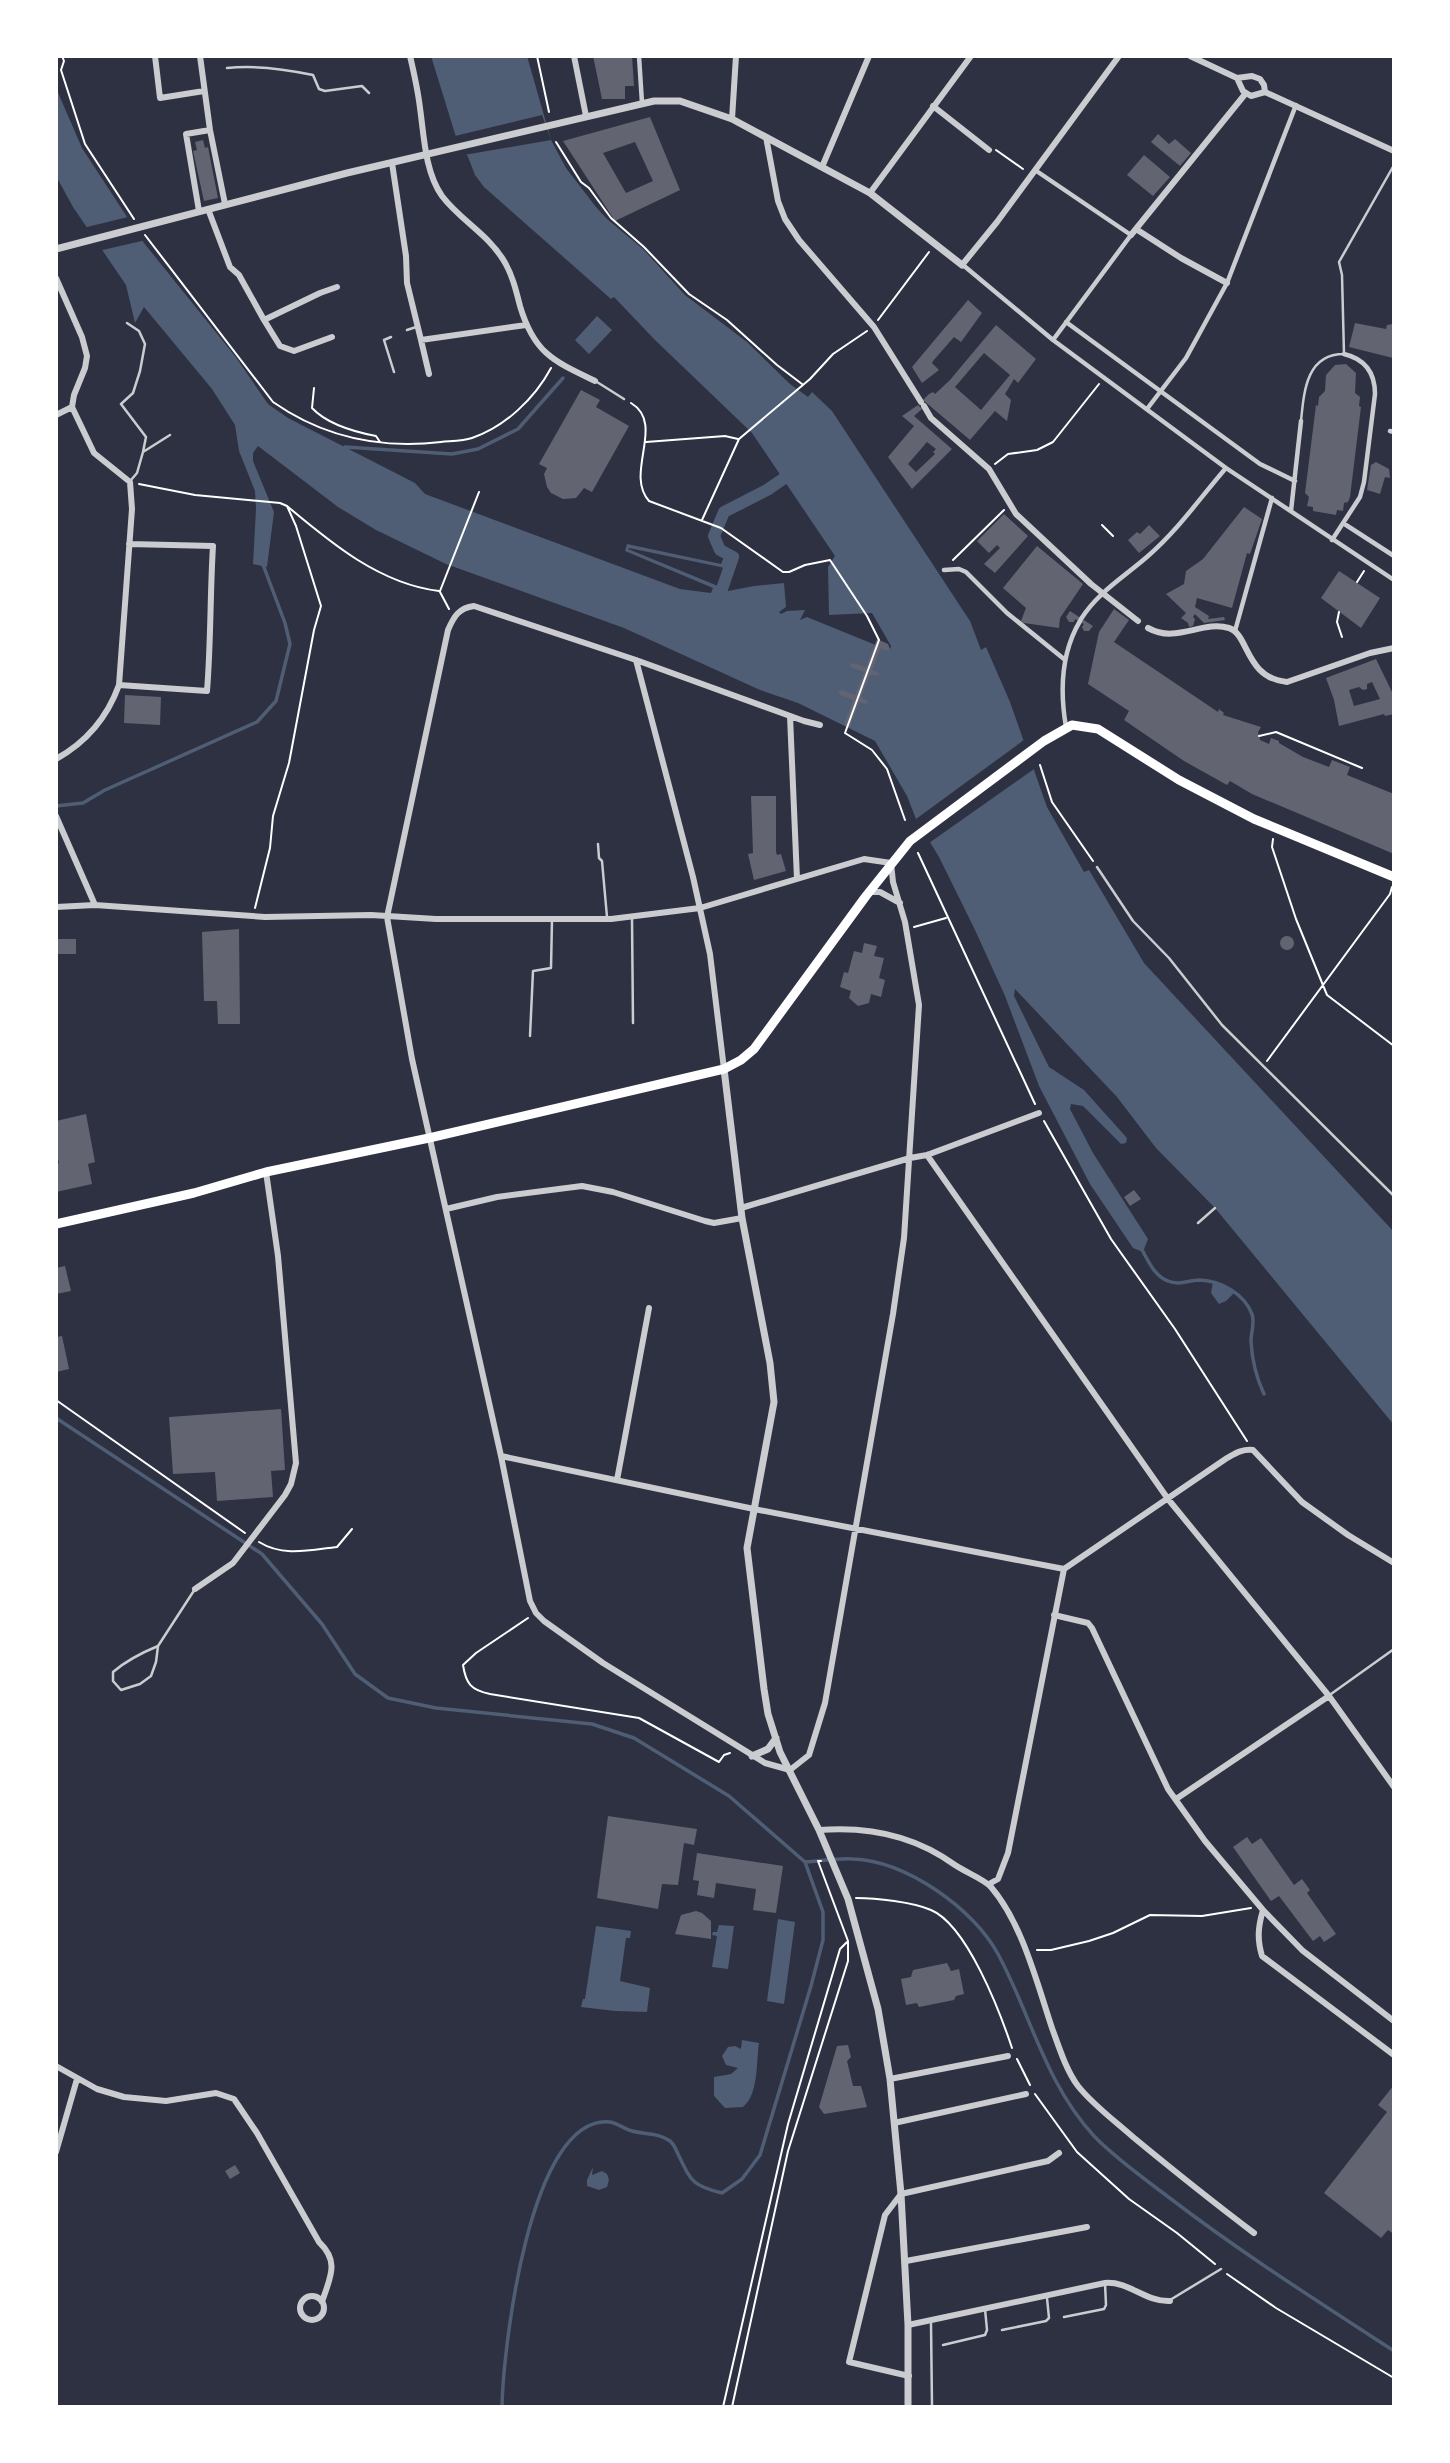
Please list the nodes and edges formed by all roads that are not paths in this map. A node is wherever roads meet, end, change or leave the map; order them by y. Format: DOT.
graph roads {
  1 [pos="155,56"];
  2 [pos="200,56"];
  3 [pos="410,56"];
  4 [pos="574,56"];
  5 [pos="639,56"];
  6 [pos="736,56"];
  7 [pos="869,56"];
  8 [pos="971,56"];
  9 [pos="1119,56"];
  10 [pos="1190,56"];
  11 [pos="227,68"];
  12 [pos="1237,78"];
  13 [pos="204,91"];
  14 [pos="1265,92"];
  15 [pos="369,93"];
  16 [pos="1246,93"];
  17 [pos="642,103"];
  18 [pos="1296,105"];
  19 [pos="933,106"];
  20 [pos="586,116"];
  21 [pos="732,119"];
  22 [pos="210,130"];
  23 [pos="766,137"];
  24 [pos="989,150"];
  25 [pos="1394,151"];
  26 [pos="426,154"];
  27 [pos="391,163"];
  28 [pos="1394,165"];
  29 [pos="822,167"];
  30 [pos="1035,170"];
  31 [pos="870,193"];
  32 [pos="225,204"];
  33 [pos="204,210"];
  34 [pos="1133,232"];
  35 [pos="56,249"];
  36 [pos="962,265"];
  37 [pos="56,278"];
  38 [pos="1227,283"];
  39 [pos="337,287"];
  40 [pos="264,320"];
  41 [pos="127,323"];
  42 [pos="1067,323"];
  43 [pos="526,325"];
  44 [pos="416,327"];
  45 [pos="407,330"];
  46 [pos="332,337"];
  47 [pos="391,337"];
  48 [pos="421,340"];
  49 [pos="1053,340"];
  50 [pos="1344,354"];
  51 [pos="394,372"];
  52 [pos="429,374"];
  53 [pos="595,381"];
  54 [pos="1162,391"];
  55 [pos="624,399"];
  56 [pos="72,407"];
  57 [pos="1147,410"];
  58 [pos="56,415"];
  59 [pos="1301,421"];
  60 [pos="170,435"];
  61 [pos="143,452"];
  62 [pos="1226,468"];
  63 [pos="1295,481"];
  64 [pos="130,482"];
  65 [pos="1272,498"];
  66 [pos="1291,511"];
  67 [pos="1346,525"];
  68 [pos="1332,540"];
  69 [pos="129,544"];
  70 [pos="1394,556"];
  71 [pos="944,570"];
  72 [pos="1394,580"];
  73 [pos="1102,593"];
  74 [pos="1138,621"];
  75 [pos="1148,628"];
  76 [pos="1235,631"];
  77 [pos="1394,648"];
  78 [pos="1064,659"];
  79 [pos="636,660"];
  80 [pos="118,685"];
  81 [pos="790,716"];
  82 [pos="820,725"];
  83 [pos="1066,727"];
  84 [pos="56,759"];
  85 [pos="56,816"];
  86 [pos="598,844"];
  87 [pos="891,863"];
  88 [pos="1097,867"];
  89 [pos="1394,878"];
  90 [pos="797,879"];
  91 [pos="869,892"];
  92 [pos="900,904"];
  93 [pos="95,905"];
  94 [pos="56,907"];
  95 [pos="700,908"];
  96 [pos="387,917"];
  97 [pos="631,917"];
  98 [pos="608,919"];
  99 [pos="552,920"];
  100 [pos="633,1023"];
  101 [pos="530,1036"];
  102 [pos="724,1069"];
  103 [pos="1039,1113"];
  104 [pos="429,1138"];
  105 [pos="927,1155"];
  106 [pos="910,1158"];
  107 [pos="266,1172"];
  108 [pos="1394,1196"];
  109 [pos="741,1208"];
  110 [pos="1215,1208"];
  111 [pos="446,1209"];
  112 [pos="742,1218"];
  113 [pos="1198,1223"];
  114 [pos="56,1224"];
  115 [pos="649,1308"];
  116 [pos="501,1456"];
  117 [pos="617,1480"];
  118 [pos="1168,1499"];
  119 [pos="754,1509"];
  120 [pos="856,1530"];
  121 [pos="1394,1563"];
  122 [pos="1064,1569"];
  123 [pos="195,1589"];
  124 [pos="1054,1615"];
  125 [pos="158,1646"];
  126 [pos="1394,1649"];
  127 [pos="1329,1696"];
  128 [pos="776,1738"];
  129 [pos="752,1756"];
  130 [pos="790,1770"];
  131 [pos="1394,1787"];
  132 [pos="1176,1799"];
  133 [pos="819,1830"];
  134 [pos="989,1884"];
  135 [pos="1263,1910"];
  136 [pos="1394,2021"];
  137 [pos="1394,2055"];
  138 [pos="1008,2056"];
  139 [pos="56,2066"];
  140 [pos="77,2079"];
  141 [pos="890,2079"];
  142 [pos="1026,2094"];
  143 [pos="894,2123"];
  144 [pos="56,2152"];
  145 [pos="1059,2153"];
  146 [pos="901,2194"];
  147 [pos="1087,2227"];
  148 [pos="1254,2233"];
  149 [pos="906,2261"];
  150 [pos="1221,2269"];
  151 [pos="1104,2283"];
  152 [pos="1047,2294"];
  153 [pos="1170,2301"];
  154 [pos="322,2302"];
  155 [pos="985,2309"];
  156 [pos="1064,2317"];
  157 [pos="931,2321"];
  158 [pos="908,2325"];
  159 [pos="1002,2330"];
  160 [pos="943,2345"];
  161 [pos="909,2376"];
  162 [pos="908,2407"];
  163 [pos="932,2407"];
  1 -- 13 [label="street"];
  2 -- 13 [label="street"];
  3 -- 26 [label="street"];
  4 -- 20 [label="street"];
  5 -- 17 [label="street"];
  6 -- 21 [label="street"];
  7 -- 29 [label="street"];
  8 -- 19 [label="street"];
  9 -- 30 [label="street"];
  10 -- 12 [label="street"];
  11 -- 15 [label="lane"];
  12 -- 14 [label="street"];
  12 -- 16 [label="street"];
  13 -- 22 [label="street"];
  14 -- 16 [label="street"];
  14 -- 18 [label="street"];
  16 -- 34 [label="street"];
  17 -- 20 [label="street"];
  17 -- 21 [label="street"];
  18 -- 25 [label="street"];
  18 -- 38 [label="street"];
  19 -- 24 [label="street"];
  19 -- 31 [label="street"];
  20 -- 26 [label="street"];
  21 -- 23 [label="street"];
  22 -- 32 [label="street"];
  22 -- 33 [label="street"];
  23 -- 29 [label="street"];
  23 -- 73 [label="street"];
  26 -- 27 [label="street"];
  26 -- 43 [label="street"];
  27 -- 32 [label="street"];
  27 -- 44 [label="street"];
  28 -- 50 [label="lane"];
  29 -- 31 [label="street"];
  30 -- 34 [label="street"];
  30 -- 36 [label="street"];
  31 -- 36 [label="street"];
  32 -- 33 [label="street"];
  33 -- 35 [label="street"];
  33 -- 40 [label="street"];
  34 -- 38 [label="street"];
  34 -- 42 [label="street"];
  36 -- 49 [label="street"];
  37 -- 56 [label="street"];
  38 -- 54 [label="street"];
  39 -- 40 [label="street"];
  40 -- 46 [label="street"];
  41 -- 61 [label="lane"];
  42 -- 49 [label="street"];
  42 -- 54 [label="street"];
  43 -- 48 [label="street"];
  43 -- 53 [label="street"];
  44 -- 45 [label="lane"];
  44 -- 48 [label="street"];
  47 -- 51 [label="lane"];
  48 -- 52 [label="street"];
  49 -- 57 [label="street"];
  50 -- 59 [label="lane"];
  50 -- 68 [label="street"];
  53 -- 55 [label="lane"];
  54 -- 57 [label="street"];
  54 -- 63 [label="street"];
  56 -- 58 [label="street"];
  56 -- 64 [label="street"];
  57 -- 62 [label="street"];
  59 -- 63 [label="street"];
  60 -- 61 [label="lane"];
  61 -- 64 [label="lane"];
  62 -- 65 [label="street"];
  62 -- 73 [label="street"];
  63 -- 66 [label="street"];
  64 -- 69 [label="street"];
  65 -- 66 [label="street"];
  65 -- 76 [label="street"];
  66 -- 68 [label="street"];
  67 -- 70 [label="street"];
  68 -- 72 [label="street"];
  69 -- 80 [label="street"];
  69 -- 80 [label="street"];
  71 -- 78 [label="street"];
  73 -- 74 [label="street"];
  73 -- 78 [label="street"];
  75 -- 76 [label="street"];
  76 -- 77 [label="street"];
  78 -- 83 [label="street"];
  79 -- 81 [label="street"];
  79 -- 95 [label="street"];
  79 -- 96 [label="street"];
  80 -- 84 [label="street"];
  81 -- 82 [label="street"];
  81 -- 90 [label="street"];
  83 -- 87 [label="main road"];
  83 -- 89 [label="main road"];
  85 -- 93 [label="street"];
  86 -- 98 [label="lane"];
  87 -- 90 [label="street"];
  87 -- 91 [label="main road"];
  87 -- 92 [label="street"];
  88 -- 108 [label="lane"];
  90 -- 95 [label="street"];
  91 -- 92 [label="street"];
  91 -- 102 [label="main road"];
  92 -- 106 [label="street"];
  93 -- 94 [label="street"];
  93 -- 96 [label="street"];
  95 -- 97 [label="street"];
  95 -- 102 [label="street"];
  96 -- 99 [label="street"];
  96 -- 104 [label="street"];
  97 -- 98 [label="street"];
  97 -- 100 [label="lane"];
  98 -- 99 [label="street"];
  99 -- 101 [label="lane"];
  102 -- 104 [label="main road"];
  102 -- 109 [label="street"];
  103 -- 105 [label="street"];
  104 -- 107 [label="main road"];
  104 -- 111 [label="street"];
  105 -- 106 [label="street"];
  105 -- 118 [label="street"];
  106 -- 109 [label="street"];
  106 -- 120 [label="street"];
  107 -- 114 [label="main road"];
  107 -- 123 [label="street"];
  109 -- 112 [label="street"];
  110 -- 113 [label="lane"];
  111 -- 112 [label="street"];
  111 -- 116 [label="street"];
  112 -- 119 [label="street"];
  115 -- 117 [label="street"];
  116 -- 117 [label="street"];
  116 -- 129 [label="street"];
  117 -- 119 [label="street"];
  118 -- 121 [label="street"];
  118 -- 122 [label="street"];
  118 -- 127 [label="street"];
  119 -- 120 [label="street"];
  119 -- 128 [label="street"];
  120 -- 122 [label="street"];
  120 -- 130 [label="street"];
  122 -- 124 [label="street"];
  123 -- 125 [label="lane"];
  124 -- 132 [label="street"];
  124 -- 134 [label="street"];
  125 -- 125 [label="lane"];
  126 -- 127 [label="lane"];
  127 -- 131 [label="street"];
  127 -- 132 [label="street"];
  128 -- 129 [label="street"];
  128 -- 130 [label="street"];
  129 -- 130 [label="street"];
  130 -- 133 [label="street"];
  132 -- 135 [label="street"];
  133 -- 134 [label="street"];
  133 -- 141 [label="street"];
  134 -- 148 [label="street"];
  135 -- 136 [label="street"];
  135 -- 137 [label="street"];
  138 -- 141 [label="street"];
  139 -- 140 [label="street"];
  140 -- 144 [label="street"];
  140 -- 154 [label="street"];
  141 -- 143 [label="street"];
  142 -- 143 [label="street"];
  143 -- 146 [label="street"];
  145 -- 146 [label="street"];
  146 -- 149 [label="street"];
  146 -- 161 [label="street"];
  147 -- 149 [label="street"];
  149 -- 158 [label="street"];
  150 -- 153 [label="lane"];
  151 -- 152 [label="street"];
  151 -- 153 [label="street"];
  151 -- 156 [label="lane"];
  152 -- 155 [label="street"];
  152 -- 159 [label="lane"];
  155 -- 157 [label="street"];
  155 -- 160 [label="lane"];
  157 -- 158 [label="street"];
  157 -- 163 [label="lane"];
  158 -- 161 [label="street"];
  161 -- 162 [label="street"];
}
